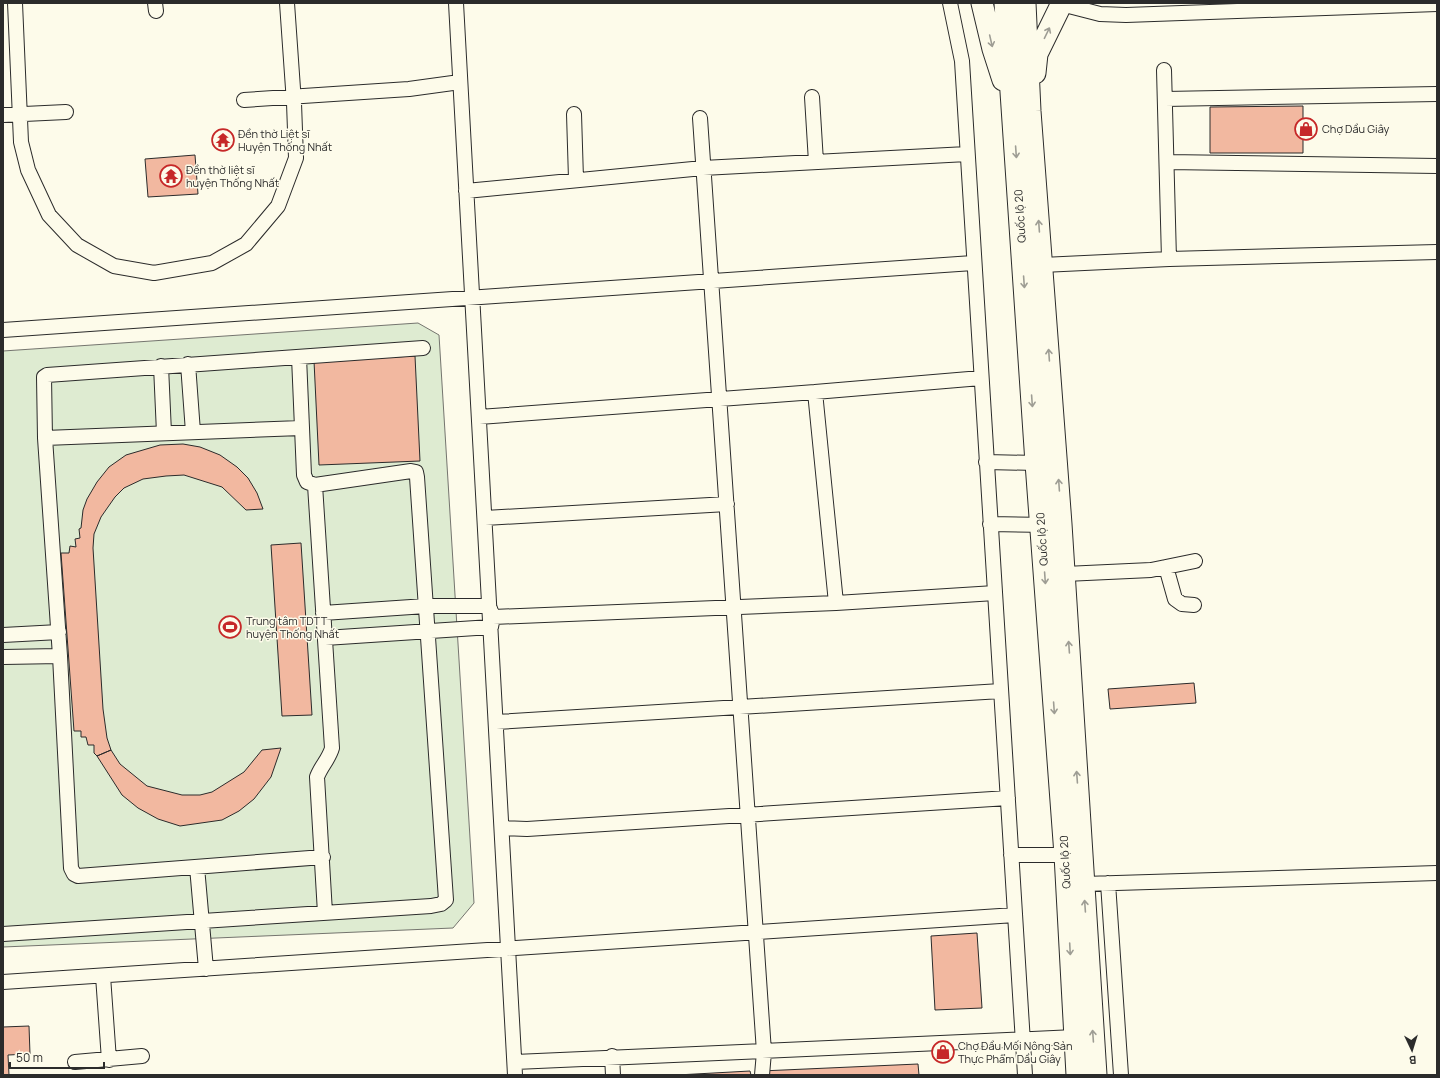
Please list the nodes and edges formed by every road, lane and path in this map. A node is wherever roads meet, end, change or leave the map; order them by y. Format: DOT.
graph roads {
  1 [pos="15,3"];
  2 [pos="287,3"];
  3 [pos="456,3"];
  4 [pos="950,3"];
  5 [pos="982,3"];
  6 [pos="1005,3"];
  7 [pos="1025,3"];
  8 [pos="1062,3"];
  9 [pos="1437,4"];
  10 [pos="1164,70"];
  11 [pos="460,82"];
  12 [pos="1437,94"];
  13 [pos="294,96"];
  14 [pos="812,97"];
  15 [pos="1165,99"];
  16 [pos="244,100"];
  17 [pos="66,112"];
  18 [pos="1022,112"];
  19 [pos="21,114"];
  20 [pos="574,114"];
  21 [pos="3,115"];
  22 [pos="700,118"];
  23 [pos="967,154"];
  24 [pos="816,162"];
  25 [pos="1167,162"];
  26 [pos="1437,166"];
  27 [pos="703,168"];
  28 [pos="576,179"];
  29 [pos="466,191"];
  30 [pos="1437,252"];
  31 [pos="1169,258"];
  32 [pos="973,263"];
  33 [pos="1042,265"];
  34 [pos="711,282"];
  35 [pos="472,298"];
  36 [pos="3,330"];
  37 [pos="423,348"];
  38 [pos="299,357"];
  39 [pos="188,364"];
  40 [pos="161,366"];
  41 [pos="981,378"];
  42 [pos="815,392"];
  43 [pos="719,398"];
  44 [pos="479,417"];
  45 [pos="301,428"];
  46 [pos="193,432"];
  47 [pos="164,433"];
  48 [pos="45,438"];
  49 [pos="986,462"];
  50 [pos="1036,463"];
  51 [pos="315,485"];
  52 [pos="727,504"];
  53 [pos="485,518"];
  54 [pos="990,524"];
  55 [pos="1052,524"];
  56 [pos="1195,561"];
  57 [pos="1166,567"];
  58 [pos="1065,574"];
  59 [pos="995,593"];
  60 [pos="836,603"];
  61 [pos="1194,605"];
  62 [pos="426,606"];
  63 [pos="734,607"];
  64 [pos="323,613"];
  65 [pos="491,617"];
  66 [pos="428,631"];
  67 [pos="59,632"];
  68 [pos="3,635"];
  69 [pos="325,638"];
  70 [pos="60,656"];
  71 [pos="3,657"];
  72 [pos="1001,691"];
  73 [pos="741,708"];
  74 [pos="496,722"];
  75 [pos="1008,798"];
  76 [pos="748,814"];
  77 [pos="502,828"];
  78 [pos="1012,855"];
  79 [pos="1065,855"];
  80 [pos="322,857"];
  81 [pos="197,867"];
  82 [pos="1437,873"];
  83 [pos="1108,883"];
  84 [pos="1084,884"];
  85 [pos="325,913"];
  86 [pos="1015,915"];
  87 [pos="202,920"];
  88 [pos="756,932"];
  89 [pos="3,934"];
  90 [pos="508,949"];
  91 [pos="206,969"];
  92 [pos="104,976"];
  93 [pos="3,982"];
  94 [pos="1075,1037"];
  95 [pos="1023,1038"];
  96 [pos="764,1052"];
  97 [pos="142,1056"];
  98 [pos="612,1056"];
  99 [pos="109,1060"];
  100 [pos="75,1062"];
  101 [pos="515,1068"];
  102 [pos="613,1075"];
  103 [pos="762,1075"];
  104 [pos="1025,1075"];
  105 [pos="1077,1075"];
  106 [pos="1096,1075"];
  107 [pos="1121,1075"];
  1 -- 19 [label="street"];
  2 -- 13 [label="street"];
  3 -- 11 [label="street"];
  4 -- 23 [label="street"];
  5 -- 18 [label="highway, one-way"];
  6 -- 18 [label="highway, Quốc lộ 20"];
  7 -- 18 [label="highway, Quốc lộ 20"];
  8 -- 9 [label="street"];
  18 -- 8 [label="highway, one-way"];
  10 -- 15 [label="street"];
  11 -- 13 [label="street"];
  11 -- 29 [label="street"];
  12 -- 15 [label="street"];
  13 -- 16 [label="street"];
  13 -- 19 [label="street"];
  14 -- 24 [label="street"];
  15 -- 25 [label="street"];
  17 -- 19 [label="street"];
  33 -- 18 [label="highway, Quốc lộ 20, one-way"];
  18 -- 50 [label="highway, Quốc lộ 20, one-way"];
  19 -- 21 [label="street"];
  20 -- 28 [label="street"];
  22 -- 27 [label="street"];
  23 -- 24 [label="street"];
  23 -- 32 [label="street"];
  24 -- 27 [label="street"];
  25 -- 26 [label="street"];
  25 -- 31 [label="street"];
  27 -- 28 [label="street"];
  27 -- 34 [label="street"];
  28 -- 29 [label="street"];
  29 -- 35 [label="street"];
  30 -- 31 [label="street"];
  31 -- 33 [label="street"];
  32 -- 34 [label="street"];
  32 -- 41 [label="street"];
  55 -- 33 [label="highway, Quốc lộ 20, one-way"];
  34 -- 35 [label="street"];
  34 -- 43 [label="street"];
  35 -- 36 [label="street"];
  35 -- 44 [label="street"];
  37 -- 38 [label="street"];
  38 -- 39 [label="street"];
  38 -- 45 [label="street"];
  39 -- 40 [label="street"];
  39 -- 46 [label="street"];
  40 -- 47 [label="street"];
  40 -- 48 [label="street"];
  41 -- 42 [label="street"];
  41 -- 49 [label="street"];
  42 -- 43 [label="street"];
  42 -- 60 [label="street"];
  43 -- 44 [label="street"];
  43 -- 52 [label="street"];
  44 -- 53 [label="street"];
  45 -- 46 [label="street"];
  45 -- 51 [label="street"];
  46 -- 47 [label="street"];
  47 -- 48 [label="street"];
  48 -- 67 [label="street"];
  49 -- 50 [label="street"];
  49 -- 54 [label="street"];
  50 -- 55 [label="highway, Quốc lộ 20"];
  51 -- 62 [label="street"];
  51 -- 64 [label="street"];
  52 -- 53 [label="street"];
  52 -- 63 [label="street"];
  53 -- 65 [label="street"];
  54 -- 55 [label="street"];
  54 -- 59 [label="street"];
  55 -- 58 [label="highway, Quốc lộ 20"];
  55 -- 79 [label="highway, Quốc lộ 20, one-way"];
  56 -- 57 [label="street"];
  57 -- 58 [label="street"];
  57 -- 61 [label="street"];
  84 -- 58 [label="highway, Quốc lộ 20, one-way"];
  59 -- 60 [label="street"];
  59 -- 72 [label="street"];
  60 -- 63 [label="street"];
  62 -- 64 [label="street"];
  62 -- 65 [label="street"];
  62 -- 66 [label="street"];
  63 -- 65 [label="street"];
  63 -- 73 [label="street"];
  64 -- 69 [label="street"];
  65 -- 66 [label="street"];
  65 -- 74 [label="street"];
  66 -- 69 [label="street"];
  66 -- 85 [label="street"];
  67 -- 68 [label="street"];
  67 -- 70 [label="street"];
  69 -- 80 [label="street"];
  70 -- 71 [label="street"];
  70 -- 81 [label="street"];
  72 -- 73 [label="street"];
  72 -- 75 [label="street"];
  73 -- 74 [label="street"];
  73 -- 76 [label="street"];
  74 -- 77 [label="street"];
  75 -- 76 [label="street"];
  75 -- 78 [label="street"];
  76 -- 77 [label="street"];
  76 -- 88 [label="street"];
  77 -- 90 [label="street"];
  78 -- 79 [label="street"];
  78 -- 86 [label="street"];
  79 -- 94 [label="highway, Quốc lộ 20, one-way"];
  80 -- 81 [label="street"];
  80 -- 85 [label="street"];
  81 -- 87 [label="street"];
  82 -- 83 [label="street"];
  83 -- 84 [label="street"];
  83 -- 107 [label="street"];
  106 -- 84 [label="highway, Quốc lộ 20, one-way"];
  85 -- 87 [label="street"];
  86 -- 88 [label="street"];
  86 -- 95 [label="street"];
  87 -- 89 [label="street"];
  87 -- 91 [label="street"];
  88 -- 90 [label="street"];
  88 -- 96 [label="street"];
  90 -- 91 [label="street"];
  90 -- 101 [label="street"];
  91 -- 92 [label="street"];
  92 -- 93 [label="street"];
  92 -- 99 [label="street"];
  94 -- 95 [label="street"];
  94 -- 105 [label="highway, Quốc lộ 20"];
  95 -- 96 [label="street"];
  95 -- 104 [label="street"];
  96 -- 98 [label="street"];
  96 -- 103 [label="street"];
  97 -- 99 [label="street"];
  98 -- 101 [label="street"];
  98 -- 102 [label="street"];
  99 -- 100 [label="street"];
}
